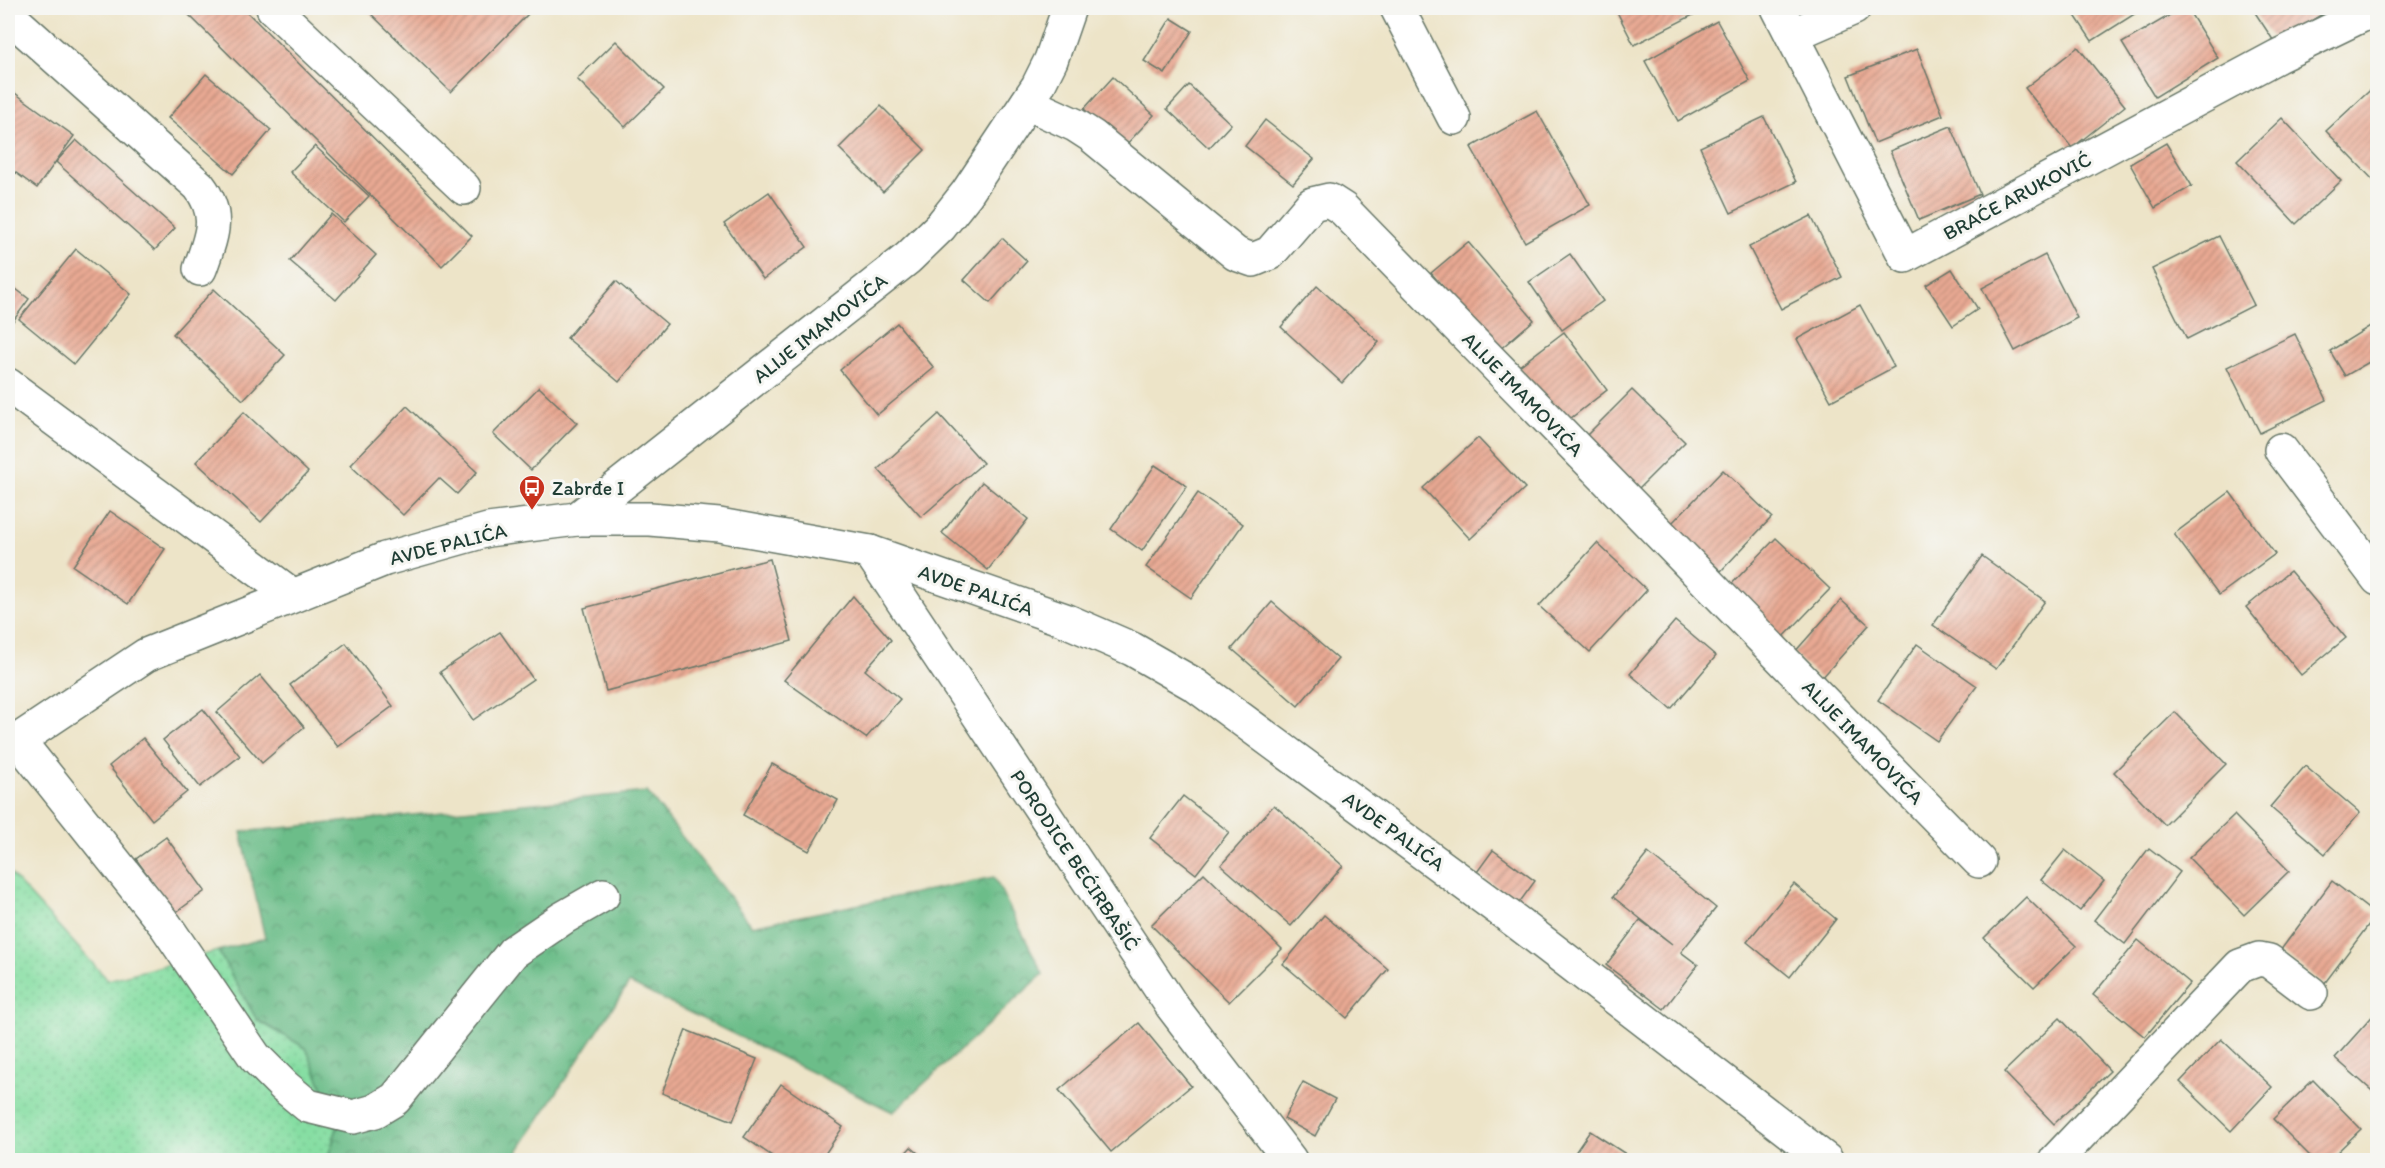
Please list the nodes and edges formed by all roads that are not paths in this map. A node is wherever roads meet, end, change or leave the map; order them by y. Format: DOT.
graph roads {
  1 [pos="273,8"];
  2 [pos="1069,8"];
  3 [pos="1397,8"];
  4 [pos="1854,8"];
  5 [pos="2377,8"];
  6 [pos="8,15"];
  7 [pos="1785,21"];
  8 [pos="1027,103"];
  9 [pos="1454,118"];
  10 [pos="464,188"];
  11 [pos="200,269"];
  12 [pos="8,385"];
  13 [pos="2282,450"];
  14 [pos="577,519"];
  15 [pos="870,552"];
  16 [pos="2378,579"];
  17 [pos="292,596"];
  18 [pos="13,744"];
  19 [pos="1979,861"];
  20 [pos="603,896"];
  21 [pos="2311,993"];
  22 [pos="1290,1161"];
  23 [pos="1826,1161"];
  24 [pos="2056,1161"];
  1 -- 10 [label="street"];
  2 -- 8 [label="street, ALIJE IMAMOVIĆA"];
  3 -- 9 [label="street"];
  4 -- 7 [label="street"];
  5 -- 7 [label="street, BRAĆE ARUKOVIĆ"];
  6 -- 11 [label="street"];
  8 -- 14 [label="street, ALIJE IMAMOVIĆA"];
  8 -- 19 [label="street, ALIJE IMAMOVIĆA"];
  12 -- 17 [label="street"];
  13 -- 16 [label="street"];
  14 -- 15 [label="street, AVDE PALIĆA"];
  14 -- 17 [label="street, AVDE PALIĆA"];
  15 -- 22 [label="street, PORODICE BEĆIRBAŠIĆ"];
  15 -- 23 [label="street, AVDE PALIĆA"];
  17 -- 18 [label="street, AVDE PALIĆA"];
  18 -- 20 [label="street"];
  21 -- 24 [label="street"];
}
